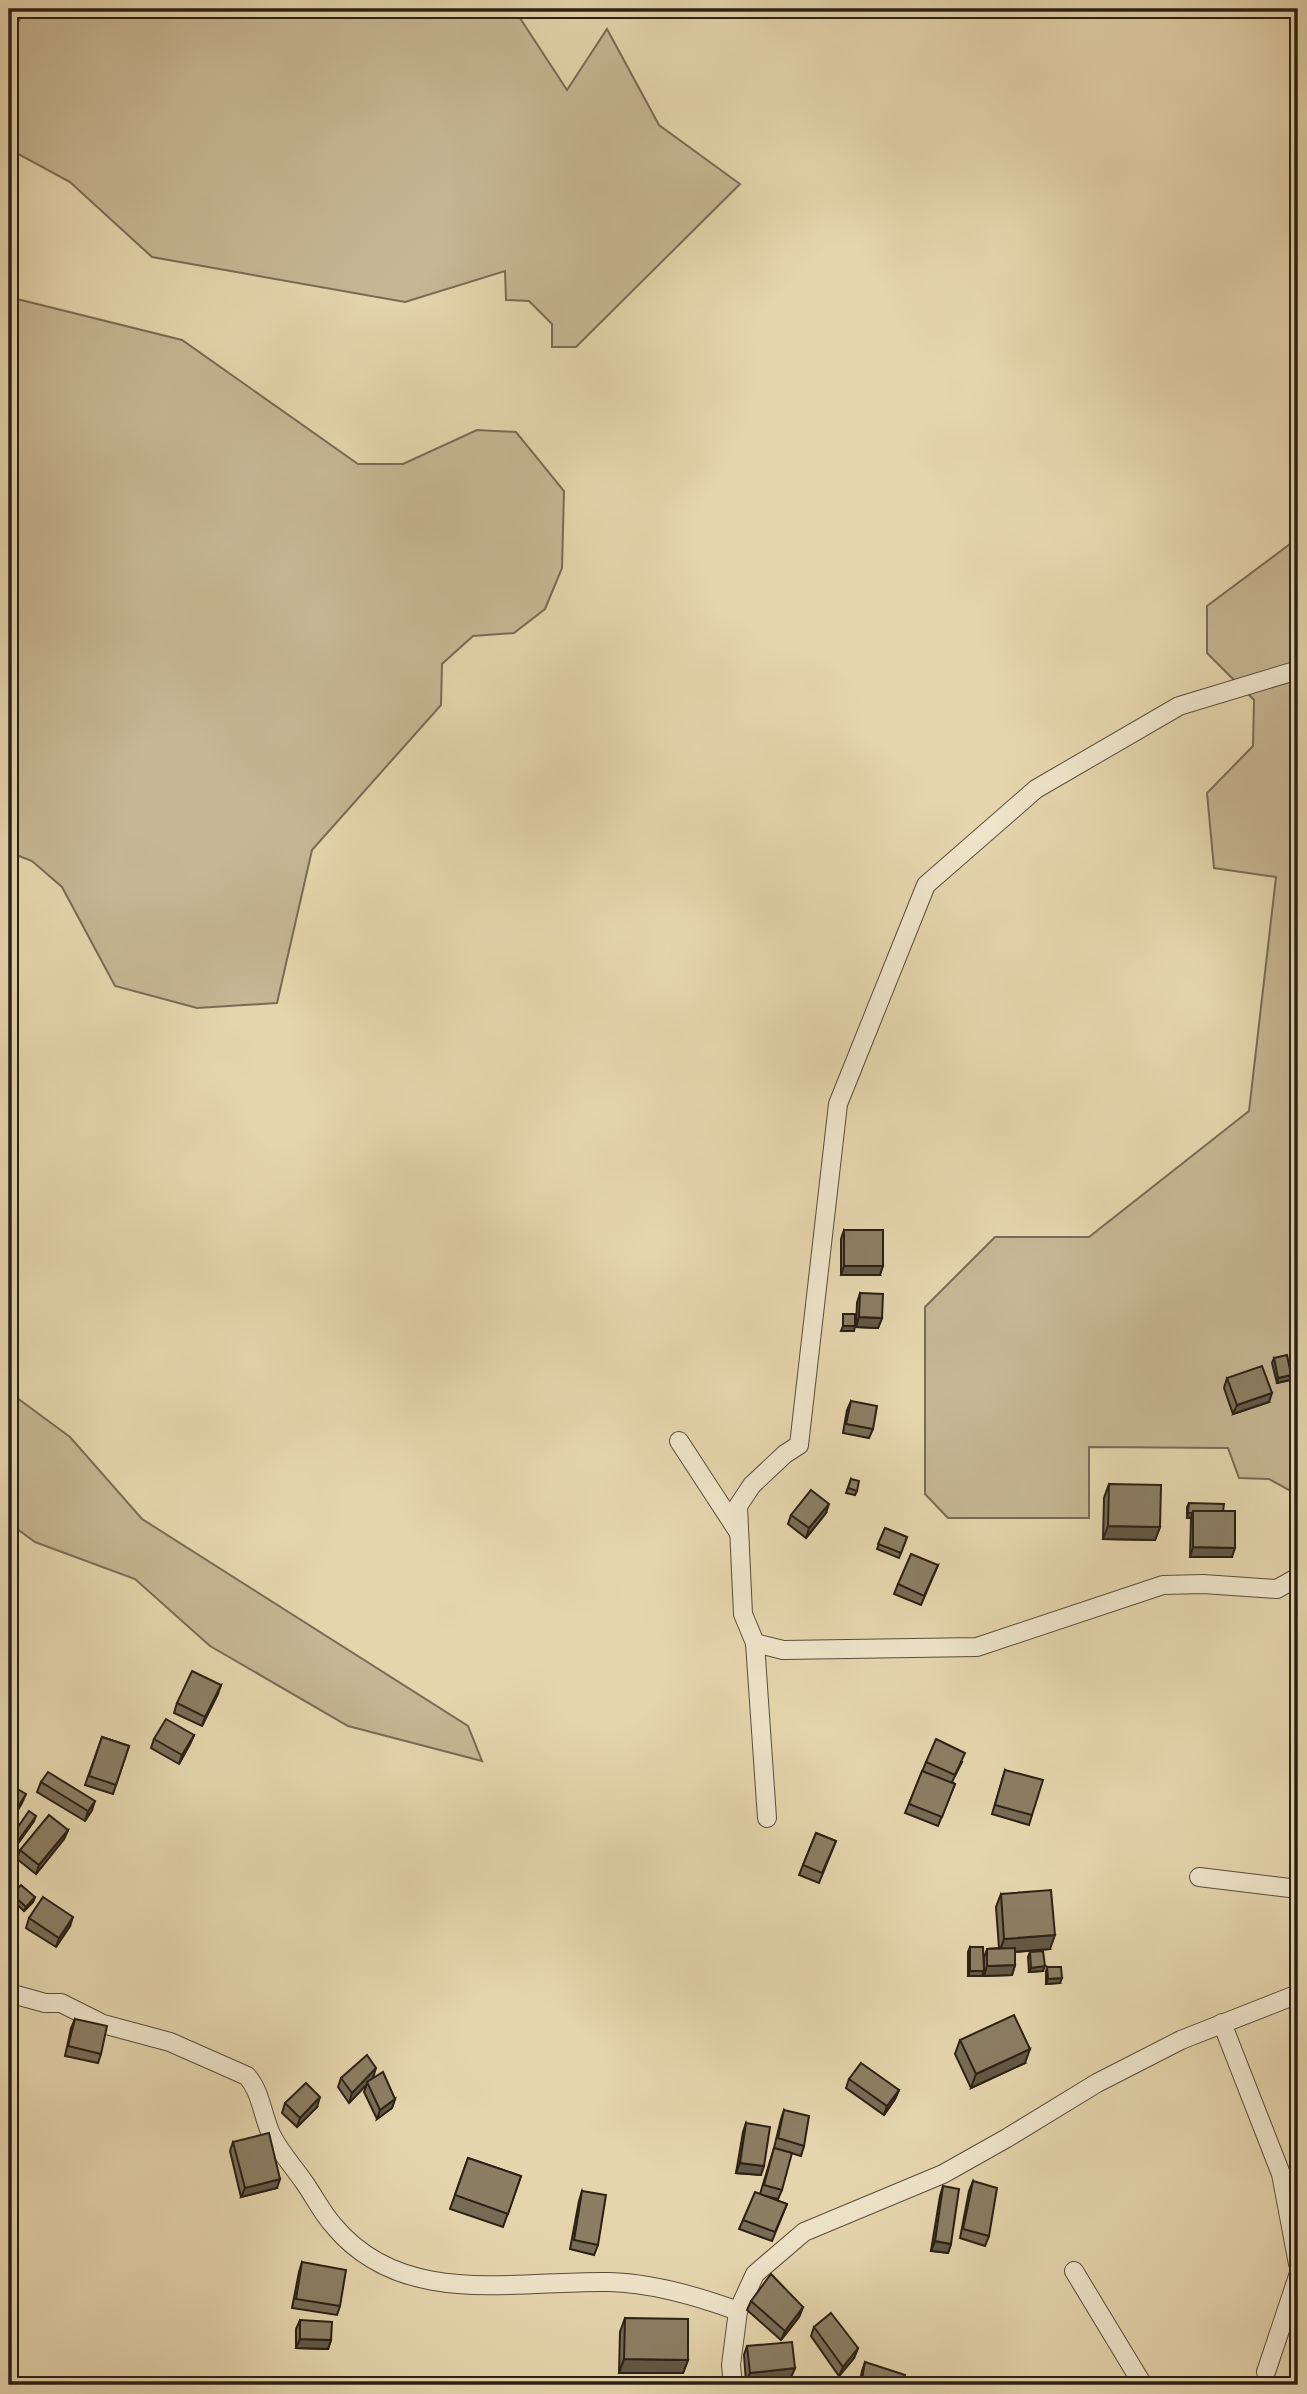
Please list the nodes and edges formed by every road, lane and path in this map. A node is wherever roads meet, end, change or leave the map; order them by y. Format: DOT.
graph roads {
  1 [pos="1298,670"];
  2 [pos="679,1441"];
  3 [pos="739,1532"];
  4 [pos="1298,1577"];
  5 [pos="755,1643"];
  6 [pos="767,1818"];
  7 [pos="1199,1877"];
  8 [pos="1298,1889"];
  9 [pos="9,1993"];
  10 [pos="1298,1994"];
  11 [pos="1222,2023"];
  12 [pos="1298,2264"];
  13 [pos="1074,2271"];
  14 [pos="1298,2276"];
  15 [pos="738,2311"];
  16 [pos="1266,2372"];
  17 [pos="733,2385"];
  18 [pos="1143,2385"];
  1 -- 3 [label="street"];
  2 -- 3 [label="street"];
  3 -- 5 [label="street"];
  4 -- 5 [label="street"];
  5 -- 6 [label="street"];
  7 -- 8 [label="street"];
  9 -- 15 [label="street"];
  10 -- 11 [label="street"];
  11 -- 12 [label="street"];
  11 -- 15 [label="street"];
  13 -- 18 [label="street"];
  14 -- 16 [label="street"];
  15 -- 17 [label="street"];
}
